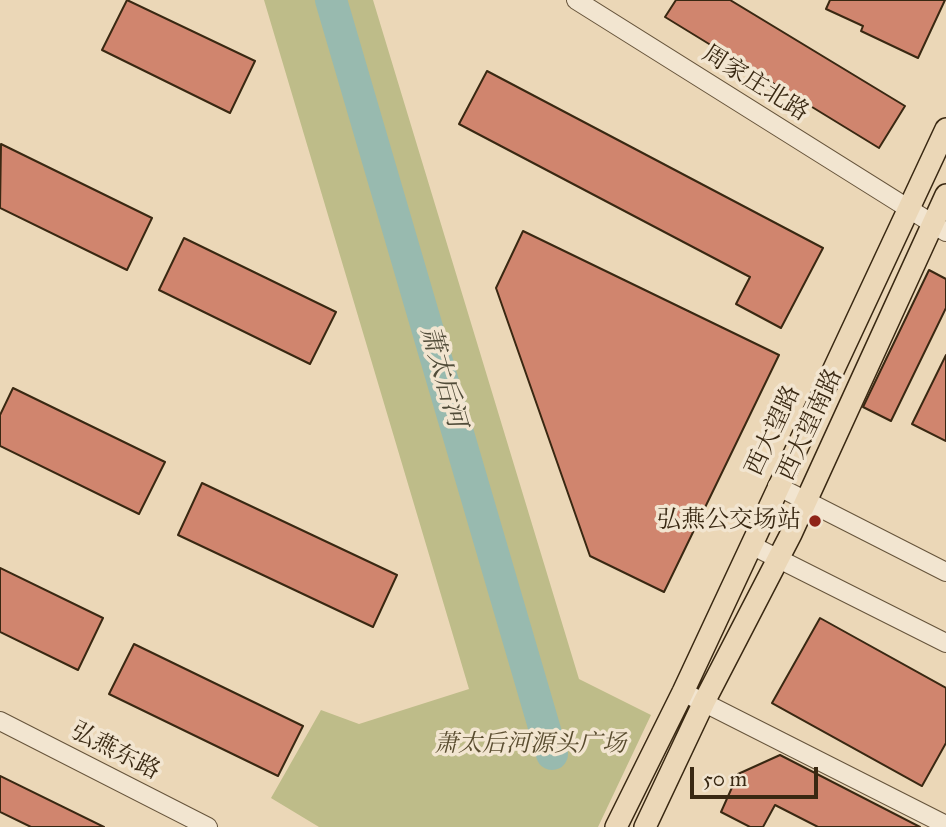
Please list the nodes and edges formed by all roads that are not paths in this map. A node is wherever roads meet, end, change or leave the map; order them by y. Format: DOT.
graph roads {
  1 [pos="576,0"];
  2 [pos="946,129"];
  3 [pos="946,194"];
  4 [pos="908,209"];
  5 [pos="939,228"];
  6 [pos="777,486"];
  7 [pos="805,501"];
  8 [pos="751,545"];
  9 [pos="777,558"];
  10 [pos="946,572"];
  11 [pos="946,643"];
  12 [pos="683,692"];
  13 [pos="704,702"];
  14 [pos="0,721"];
  15 [pos="946,825"];
  16 [pos="208,827"];
  17 [pos="616,827"];
  18 [pos="645,827"];
  1 -- 4 [label="street, 周家庄北路"];
  2 -- 4 [label="main road"];
  3 -- 5 [label="main road, 西大望南路"];
  4 -- 5 [label="street, 周家庄北路"];
  4 -- 6 [label="main road, 西大望路"];
  5 -- 7 [label="main road, 西大望南路"];
  6 -- 7 [label="street"];
  6 -- 8 [label="main road, 西大望路"];
  7 -- 9 [label="main road, 西大望南路"];
  7 -- 10 [label="street"];
  8 -- 9 [label="street"];
  8 -- 12 [label="main road, 西大望路"];
  9 -- 11 [label="street"];
  9 -- 13 [label="main road, 西大望南路"];
  12 -- 13 [label="street"];
  12 -- 17 [label="main road, 西大望路"];
  13 -- 15 [label="street"];
  13 -- 18 [label="main road, 西大望南路"];
  14 -- 16 [label="street, 弘燕东路"];
}
